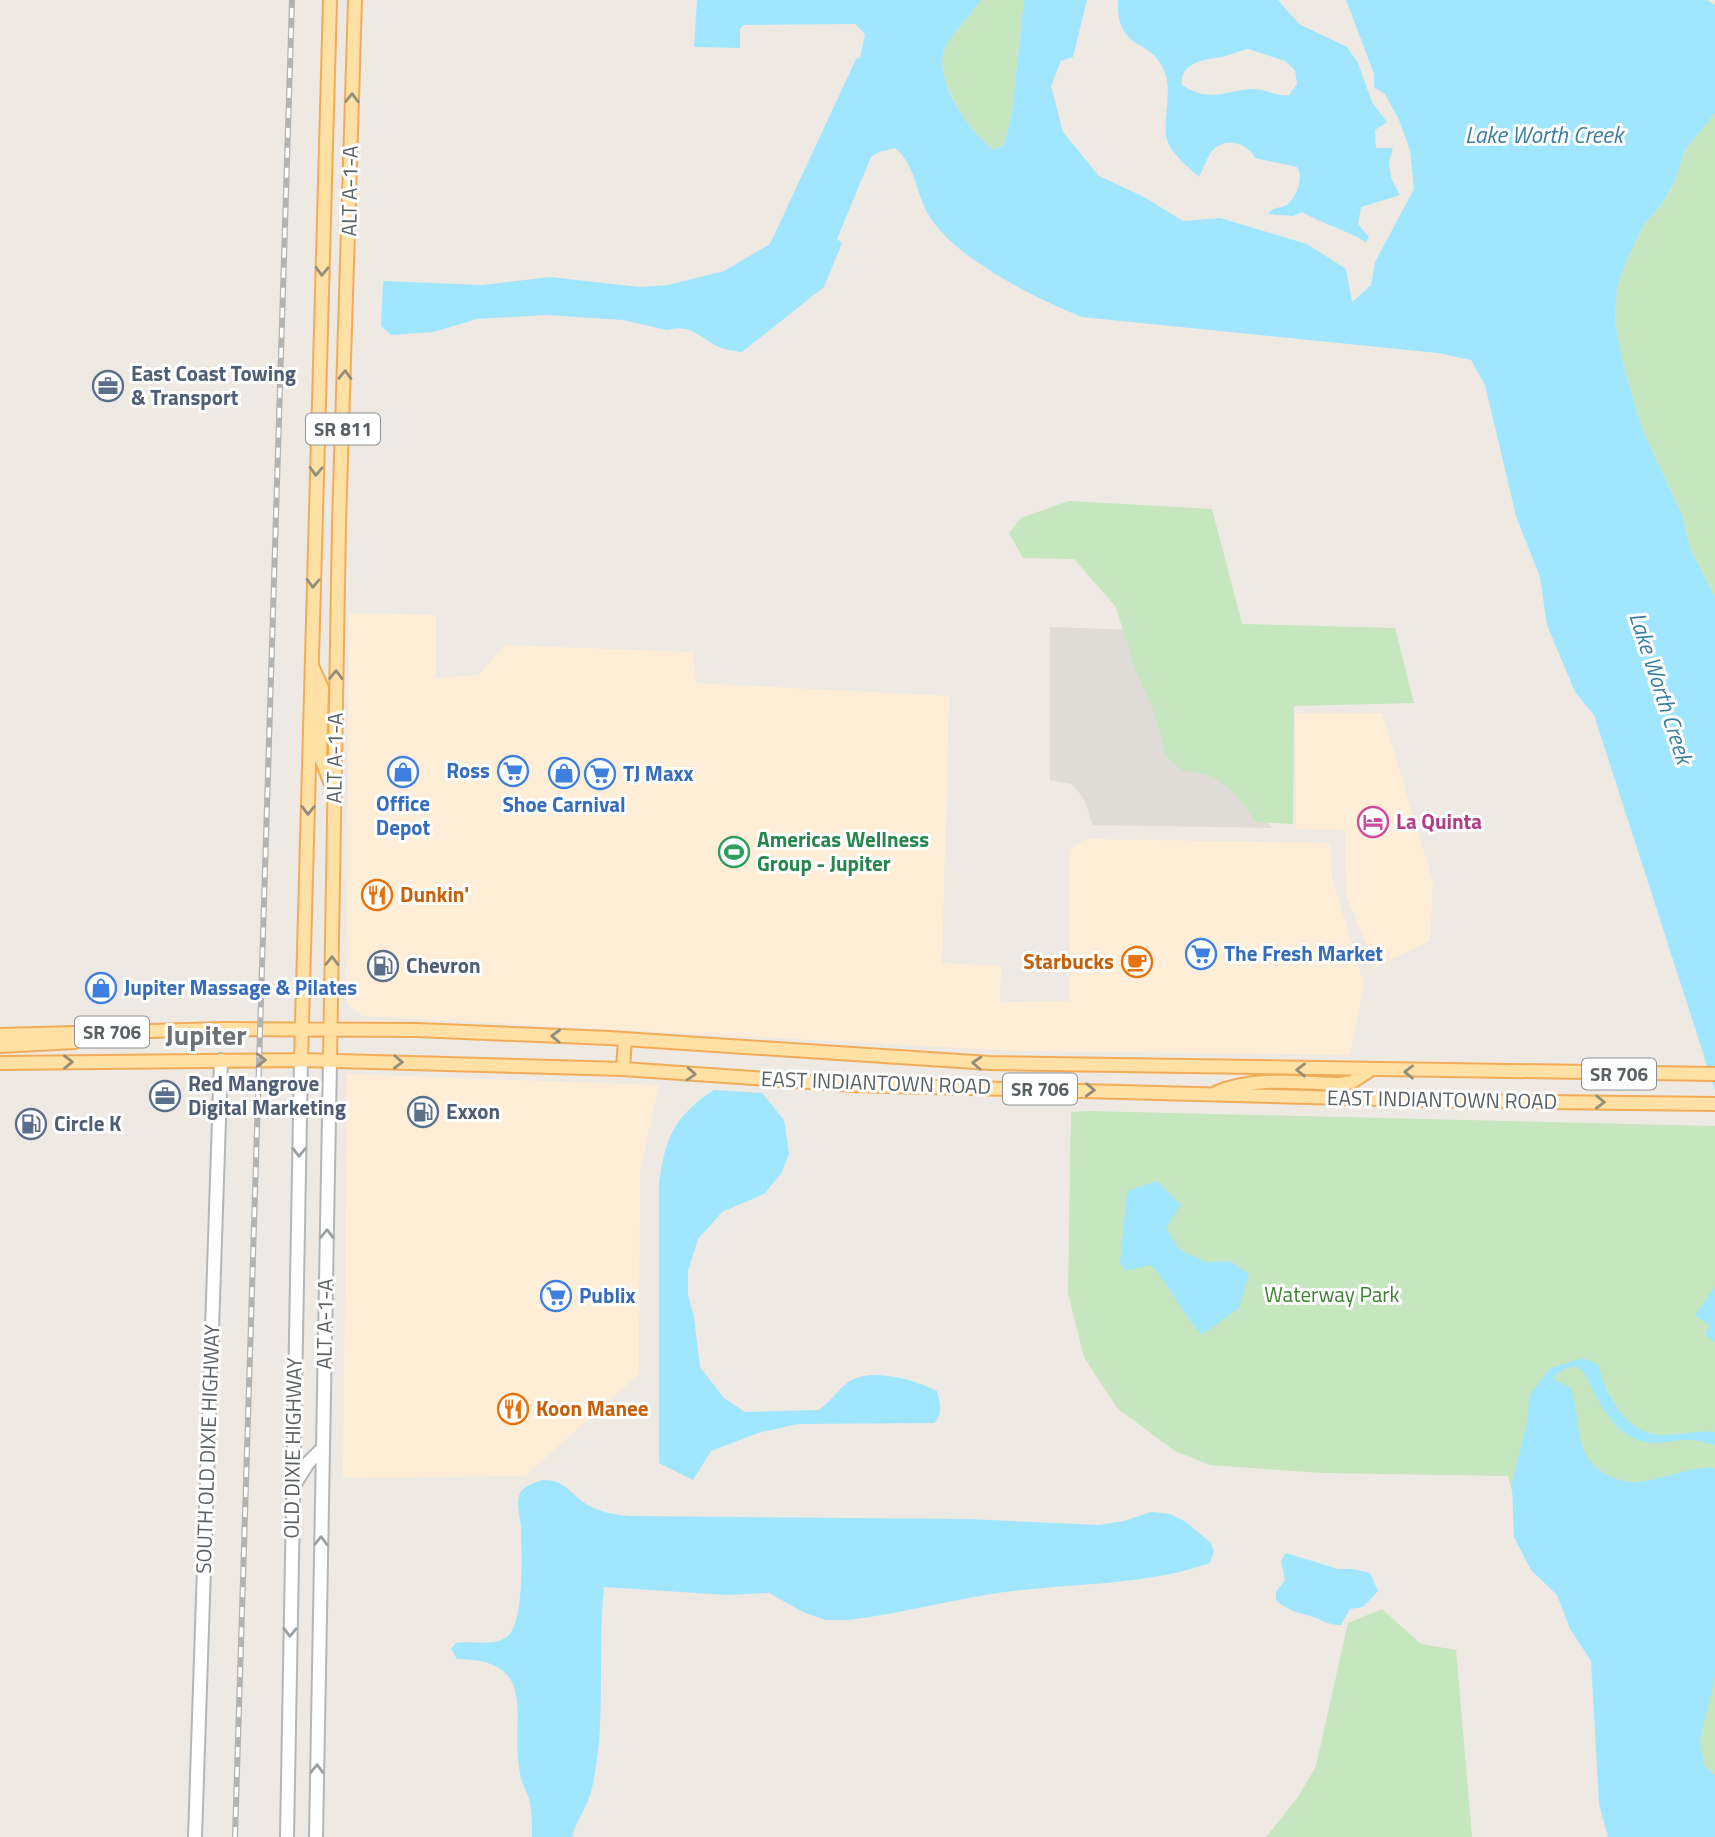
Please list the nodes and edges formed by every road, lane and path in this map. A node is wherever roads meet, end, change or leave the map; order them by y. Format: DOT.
graph roads {
  1 [pos="330,0"];
  2 [pos="355,0"];
  3 [pos="311,665"];
  4 [pos="334,793"];
  5 [pos="303,1028"];
  6 [pos="331,1028"];
  7 [pos="90,1033"];
  8 [pos="0,1035"];
  9 [pos="625,1039"];
  10 [pos="0,1046"];
  11 [pos="221,1060"];
  12 [pos="302,1060"];
  13 [pos="330,1060"];
  14 [pos="0,1063"];
  15 [pos="623,1069"];
  16 [pos="1369,1071"];
  17 [pos="1715,1074"];
  18 [pos="1211,1095"];
  19 [pos="1715,1104"];
  20 [pos="322,1450"];
  21 [pos="292,1490"];
  22 [pos="195,1837"];
  23 [pos="288,1837"];
  24 [pos="316,1837"];
  1 -- 3 [label="main road, ALT A-1-A / SR 811, one-way"];
  4 -- 2 [label="main road, ALT A-1-A / SR 811, one-way"];
  3 -- 4 [label="main road"];
  3 -- 5 [label="main road, ALT A-1-A / SR 811, one-way"];
  6 -- 4 [label="main road, ALT A-1-A / SR 811, one-way"];
  5 -- 6 [label="main road, SR 706"];
  5 -- 7 [label="main road, SR 706"];
  5 -- 12 [label="main road, ALT A-1-A / SR 811"];
  9 -- 6 [label="main road, EAST INDIANTOWN ROAD / SR 706, one-way"];
  6 -- 13 [label="main road, ALT A-1-A / SR 811"];
  7 -- 8 [label="main road, SR 706"];
  7 -- 10 [label="main road"];
  9 -- 15 [label="main road"];
  16 -- 9 [label="main road, EAST INDIANTOWN ROAD / SR 706, one-way"];
  11 -- 12 [label="main road, SR 706, one-way"];
  14 -- 11 [label="main road, SR 706, one-way"];
  11 -- 22 [label="main road, SOUTH OLD DIXIE HIGHWAY"];
  12 -- 13 [label="main road, SR 706"];
  12 -- 21 [label="main road, OLD DIXIE HIGHWAY / SR 811, one-way"];
  13 -- 15 [label="main road, EAST INDIANTOWN ROAD / SR 706, one-way"];
  20 -- 13 [label="main road, ALT A-1-A / SR 811, one-way"];
  15 -- 18 [label="main road, EAST INDIANTOWN ROAD / SR 706, one-way"];
  17 -- 16 [label="main road, EAST INDIANTOWN ROAD / SR 706, one-way"];
  16 -- 18 [label="main road"];
  18 -- 19 [label="main road, EAST INDIANTOWN ROAD / SR 706, one-way"];
  20 -- 21 [label="main road"];
  24 -- 20 [label="main road, OLD DIXIE HIGHWAY / SR 811, one-way"];
  21 -- 23 [label="main road, OLD DIXIE HIGHWAY / SR 811, one-way"];
}
